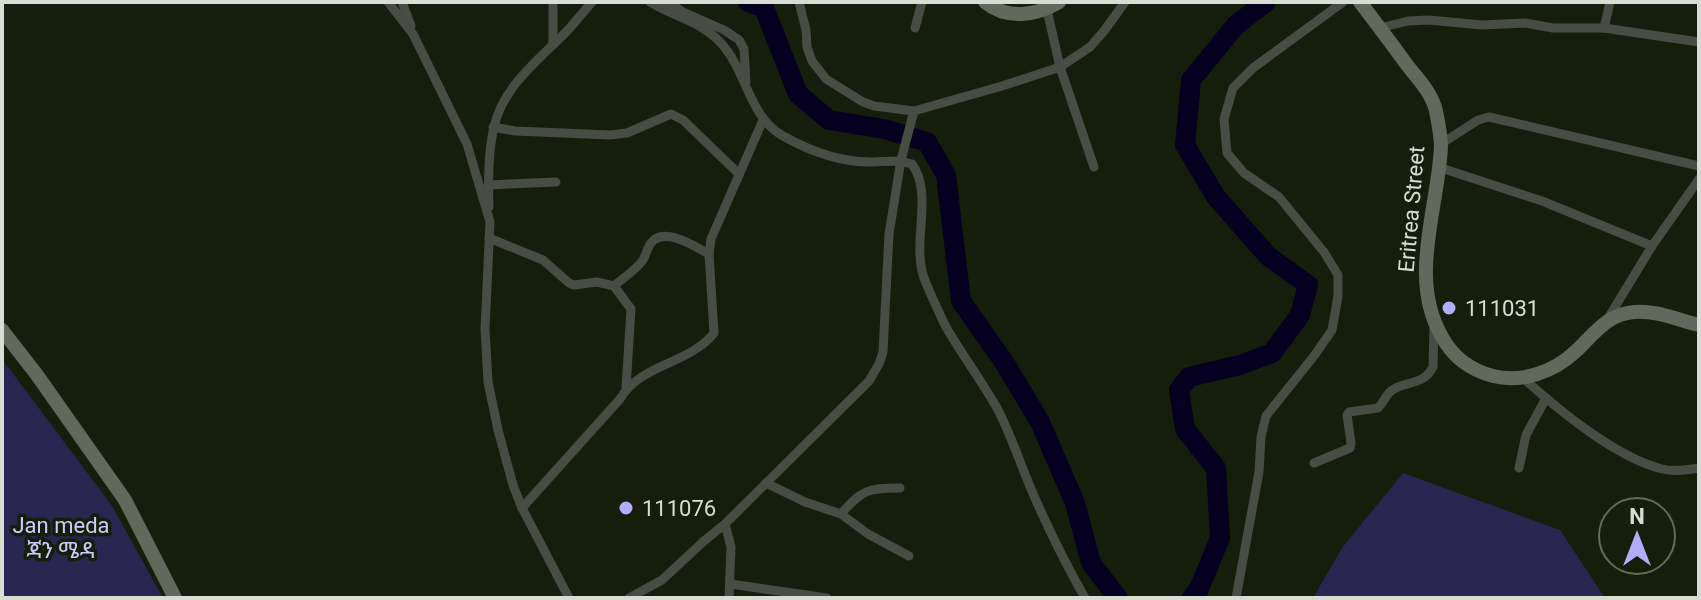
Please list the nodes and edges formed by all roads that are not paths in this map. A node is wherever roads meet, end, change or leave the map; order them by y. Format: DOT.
graph roads {
  1 [pos="388,2"];
  2 [pos="402,2"];
  3 [pos="553,2"];
  4 [pos="592,2"];
  5 [pos="650,2"];
  6 [pos="668,2"];
  7 [pos="799,2"];
  8 [pos="922,2"];
  9 [pos="985,2"];
  10 [pos="1125,2"];
  11 [pos="1343,2"];
  12 [pos="1360,2"];
  13 [pos="1610,2"];
  14 [pos="1053,6"];
  15 [pos="915,28"];
  16 [pos="1380,28"];
  17 [pos="1604,28"];
  18 [pos="413,34"];
  19 [pos="1699,42"];
  20 [pos="553,44"];
  21 [pos="1060,67"];
  22 [pos="746,89"];
  23 [pos="913,115"];
  24 [pos="763,120"];
  25 [pos="493,127"];
  26 [pos="1441,144"];
  27 [pos="901,160"];
  28 [pos="1699,166"];
  29 [pos="1094,167"];
  30 [pos="1438,167"];
  31 [pos="739,174"];
  32 [pos="1699,179"];
  33 [pos="556,182"];
  34 [pos="488,185"];
  35 [pos="490,222"];
  36 [pos="489,238"];
  37 [pos="1652,246"];
  38 [pos="709,254"];
  39 [pos="614,286"];
  40 [pos="1607,320"];
  41 [pos="1434,324"];
  42 [pos="1699,325"];
  43 [pos="2,330"];
  44 [pos="1523,378"];
  45 [pos="626,388"];
  46 [pos="1546,398"];
  47 [pos="1314,463"];
  48 [pos="1519,468"];
  49 [pos="1699,468"];
  50 [pos="766,483"];
  51 [pos="900,488"];
  52 [pos="522,508"];
  53 [pos="841,514"];
  54 [pos="725,524"];
  55 [pos="909,556"];
  56 [pos="730,584"];
  57 [pos="175,598"];
  58 [pos="569,598"];
  59 [pos="629,598"];
  60 [pos="729,598"];
  61 [pos="827,598"];
  62 [pos="1085,598"];
  63 [pos="1236,598"];
  1 -- 18 [label="street"];
  2 -- 18 [label="street"];
  3 -- 20 [label="street"];
  4 -- 20 [label="street"];
  5 -- 22 [label="street"];
  6 -- 22 [label="street"];
  7 -- 23 [label="street"];
  8 -- 15 [label="street"];
  9 -- 14 [label="main road"];
  10 -- 21 [label="street"];
  11 -- 63 [label="street"];
  12 -- 16 [label="main road, Eritrea Street"];
  13 -- 17 [label="street"];
  14 -- 21 [label="street"];
  16 -- 17 [label="street"];
  16 -- 26 [label="main road, Eritrea Street"];
  17 -- 19 [label="street"];
  18 -- 35 [label="street"];
  20 -- 25 [label="street"];
  21 -- 23 [label="street"];
  21 -- 29 [label="street"];
  22 -- 24 [label="street"];
  23 -- 27 [label="street"];
  24 -- 27 [label="street"];
  24 -- 31 [label="street"];
  25 -- 31 [label="street"];
  25 -- 34 [label="street"];
  26 -- 28 [label="street"];
  26 -- 30 [label="main road, Eritrea Street"];
  27 -- 50 [label="street"];
  27 -- 62 [label="street"];
  30 -- 37 [label="street"];
  30 -- 41 [label="main road, Eritrea Street"];
  31 -- 38 [label="street"];
  32 -- 37 [label="street"];
  33 -- 34 [label="street"];
  34 -- 35 [label="street"];
  35 -- 36 [label="street"];
  36 -- 39 [label="street"];
  36 -- 52 [label="street"];
  37 -- 40 [label="street"];
  38 -- 39 [label="street"];
  38 -- 45 [label="street"];
  39 -- 45 [label="street"];
  40 -- 42 [label="main road"];
  40 -- 44 [label="main road, Eritrea Street"];
  41 -- 44 [label="main road, Eritrea Street"];
  41 -- 47 [label="street"];
  43 -- 57 [label="main road"];
  44 -- 46 [label="street"];
  45 -- 52 [label="street"];
  46 -- 48 [label="street"];
  46 -- 49 [label="street"];
  50 -- 53 [label="street"];
  50 -- 54 [label="street"];
  51 -- 53 [label="street"];
  52 -- 58 [label="street"];
  53 -- 55 [label="street"];
  54 -- 56 [label="street"];
  54 -- 59 [label="street"];
  56 -- 60 [label="street"];
  56 -- 61 [label="street"];
}
